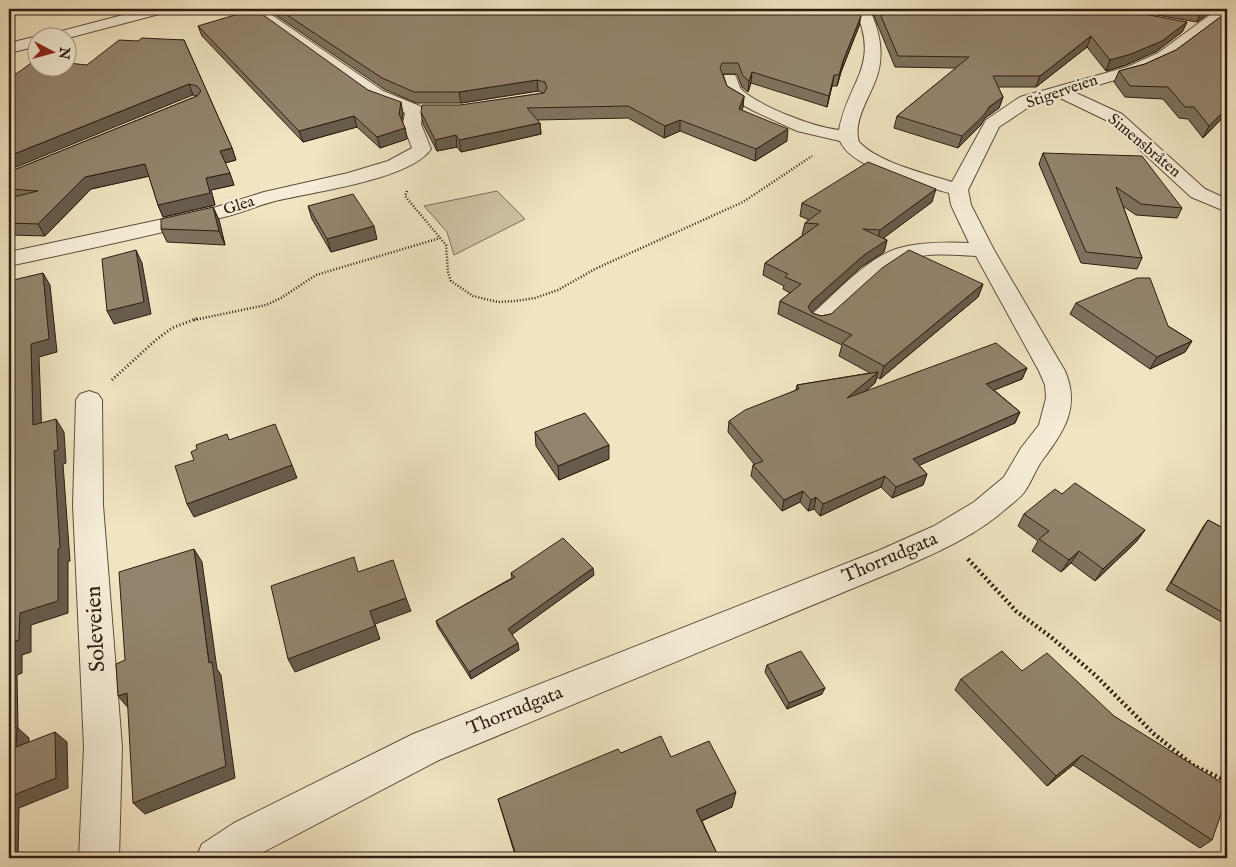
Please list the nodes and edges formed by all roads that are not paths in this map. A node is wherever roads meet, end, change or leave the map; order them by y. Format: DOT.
graph roads {
  1 [pos="162,9"];
  2 [pos="254,9"];
  3 [pos="862,9"];
  4 [pos="1224,9"];
  5 [pos="1179,26"];
  6 [pos="1198,29"];
  7 [pos="78,31"];
  8 [pos="28,43"];
  9 [pos="9,48"];
  10 [pos="729,78"];
  11 [pos="1058,91"];
  12 [pos="849,141"];
  13 [pos="958,190"];
  14 [pos="1227,206"];
  15 [pos="983,250"];
  16 [pos="9,259"];
  17 [pos="819,320"];
  18 [pos="89,400"];
  19 [pos="99,858"];
  20 [pos="216,858"];
  1 -- 7 [label="street"];
  2 -- 16 [label="street, Glea"];
  3 -- 12 [label="street"];
  4 -- 6 [label="street, Stigerveien"];
  5 -- 6 [label="street"];
  6 -- 11 [label="street, Stigerveien"];
  8 -- 9 [label="street"];
  10 -- 12 [label="street"];
  11 -- 13 [label="street, Stigerveien"];
  11 -- 14 [label="street, Simensbråten"];
  12 -- 13 [label="street"];
  13 -- 15 [label="street, Thorrudgata"];
  15 -- 17 [label="street"];
  15 -- 20 [label="street, Thorrudgata"];
  18 -- 19 [label="street, Soleveien"];
}
